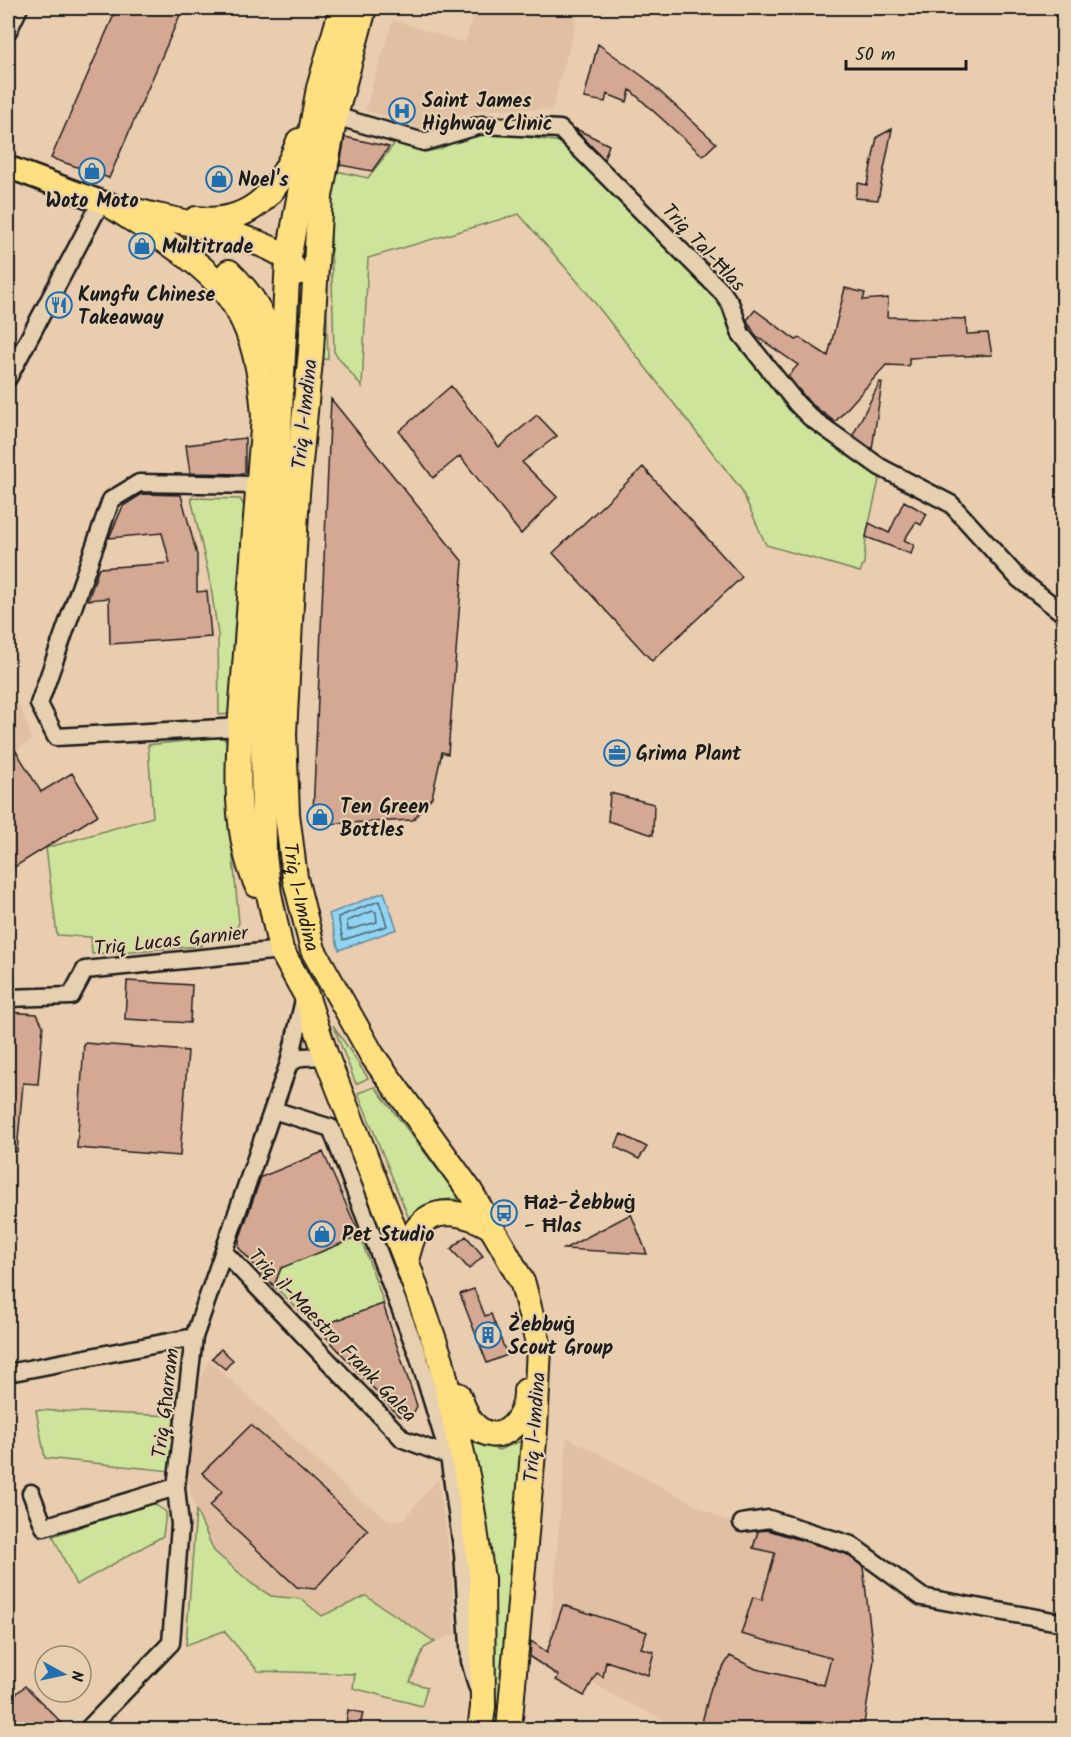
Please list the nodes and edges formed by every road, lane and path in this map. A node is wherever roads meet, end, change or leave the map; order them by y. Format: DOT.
graph roads {
  1 [pos="19,8"];
  2 [pos="342,8"];
  3 [pos="364,8"];
  4 [pos="8,31"];
  5 [pos="319,88"];
  6 [pos="335,116"];
  7 [pos="8,167"];
  8 [pos="106,203"];
  9 [pos="286,258"];
  10 [pos="8,378"];
  11 [pos="280,385"];
  12 [pos="258,485"];
  13 [pos="297,493"];
  14 [pos="1064,614"];
  15 [pos="241,727"];
  16 [pos="276,926"];
  17 [pos="281,950"];
  18 [pos="306,995"];
  19 [pos="8,998"];
  20 [pos="326,1056"];
  21 [pos="289,1063"];
  22 [pos="273,1110"];
  23 [pos="490,1227"];
  24 [pos="504,1250"];
  25 [pos="224,1252"];
  26 [pos="406,1260"];
  27 [pos="194,1337"];
  28 [pos="441,1360"];
  29 [pos="8,1373"];
  30 [pos="449,1456"];
  31 [pos="176,1486"];
  32 [pos="31,1493"];
  33 [pos="742,1523"];
  34 [pos="1064,1623"];
  35 [pos="481,1718"];
  36 [pos="87,1730"];
  37 [pos="509,1730"];
  1 -- 4 [label="street"];
  2 -- 5 [label="highway, Triq l-Imdina"];
  3 -- 6 [label="highway, Triq l-Imdina"];
  5 -- 8 [label="highway"];
  5 -- 9 [label="highway, Triq l-Imdina"];
  6 -- 13 [label="highway, Triq l-Imdina"];
  6 -- 14 [label="street, Triq Tal-Ħlas"];
  7 -- 8 [label="main road"];
  8 -- 9 [label="highway"];
  8 -- 10 [label="street"];
  8 -- 11 [label="highway"];
  8 -- 12 [label="highway"];
  9 -- 11 [label="highway, Triq l-Imdina"];
  9 -- 13 [label="highway"];
  11 -- 16 [label="highway, Triq l-Imdina"];
  12 -- 15 [label="highway"];
  12 -- 15 [label="street"];
  13 -- 23 [label="highway, Triq l-Imdina"];
  15 -- 16 [label="highway"];
  16 -- 17 [label="highway, Triq l-Imdina"];
  17 -- 18 [label="highway, Triq l-Imdina"];
  17 -- 19 [label="street, Triq Lucas Garnier"];
  18 -- 20 [label="highway, Triq l-Imdina"];
  18 -- 21 [label="street, Triq Għarram"];
  20 -- 21 [label="street"];
  20 -- 26 [label="highway, Triq l-Imdina"];
  21 -- 22 [label="street, Triq Għarram"];
  22 -- 25 [label="street, Triq Għarram"];
  22 -- 30 [label="street"];
  23 -- 24 [label="highway, Triq l-Imdina"];
  23 -- 26 [label="highway"];
  24 -- 28 [label="highway"];
  24 -- 37 [label="highway, Triq l-Imdina"];
  25 -- 27 [label="street, Triq Għarram"];
  25 -- 30 [label="street, Triq il-Maestro Frank Galea"];
  26 -- 28 [label="highway, Triq l-Imdina"];
  27 -- 29 [label="street"];
  27 -- 31 [label="street, Triq Għarram"];
  28 -- 35 [label="highway, Triq l-Imdina"];
  30 -- 35 [label="street"];
  31 -- 32 [label="street"];
  31 -- 36 [label="street, Triq Għarram"];
  33 -- 34 [label="street"];
}
